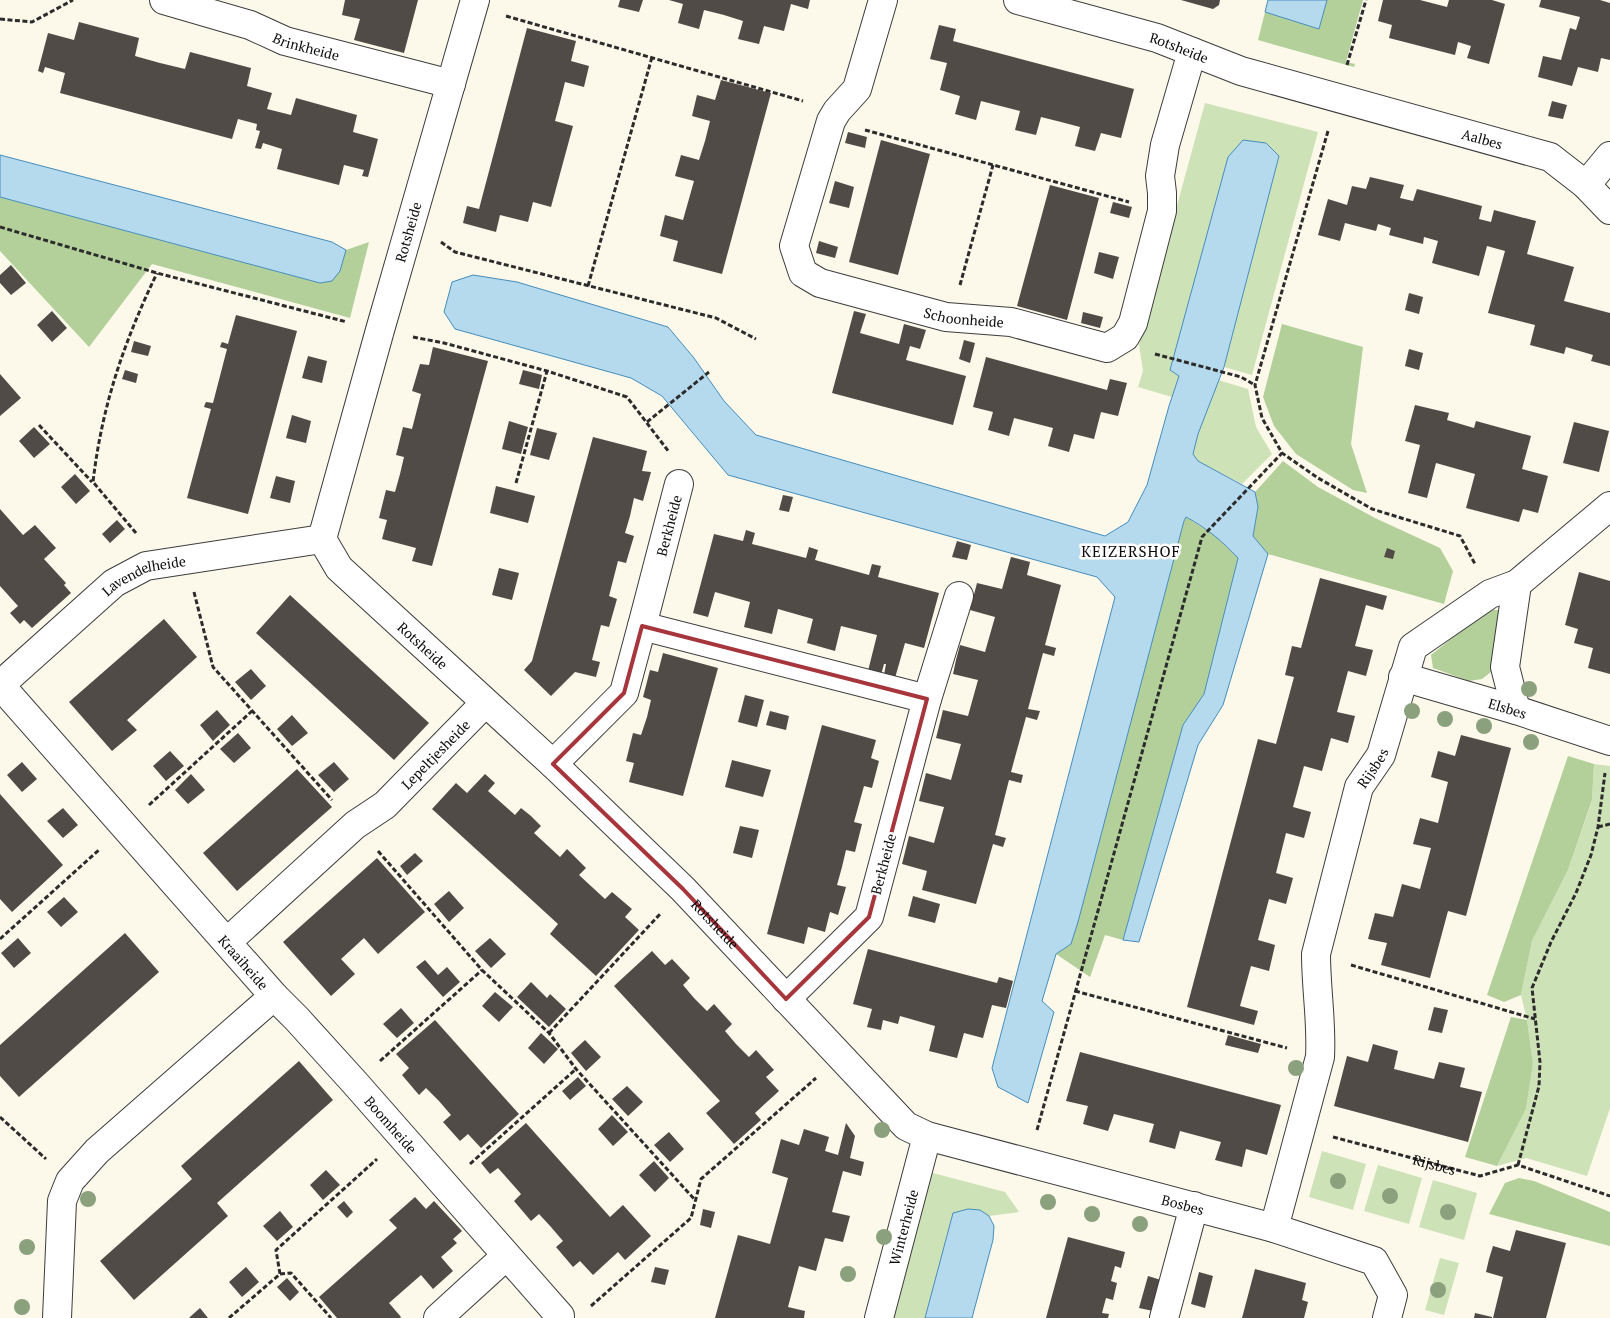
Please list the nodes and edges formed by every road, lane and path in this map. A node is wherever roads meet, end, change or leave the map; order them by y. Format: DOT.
graph roads {
  1 [pos="73,0"];
  2 [pos="164,0"];
  3 [pos="883,0"];
  4 [pos="1018,0"];
  5 [pos="1366,0"];
  6 [pos="474,4"];
  7 [pos="1090,10"];
  8 [pos="0,19"];
  9 [pos="1192,52"];
  10 [pos="652,57"];
  11 [pos="451,84"];
  12 [pos="1338,98"];
  13 [pos="834,116"];
  14 [pos="1610,156"];
  15 [pos="993,166"];
  16 [pos="1586,185"];
  17 [pos="1610,210"];
  18 [pos="1162,211"];
  19 [pos="411,223"];
  20 [pos="157,273"];
  21 [pos="588,286"];
  22 [pos="951,318"];
  23 [pos="756,339"];
  24 [pos="1160,355"];
  25 [pos="547,371"];
  26 [pos="709,372"];
  27 [pos="1255,385"];
  28 [pos="647,422"];
  29 [pos="39,425"];
  30 [pos="1282,453"];
  31 [pos="92,482"];
  32 [pos="516,483"];
  33 [pos="679,484"];
  34 [pos="1610,506"];
  35 [pos="322,540"];
  36 [pos="186,560"];
  37 [pos="146,566"];
  38 [pos="1517,584"];
  39 [pos="1490,594"];
  40 [pos="960,596"];
  41 [pos="642,626"];
  42 [pos="1403,676"];
  43 [pos="0,685"];
  44 [pos="927,699"];
  45 [pos="485,703"];
  46 [pos="1516,710"];
  47 [pos="1610,741"];
  48 [pos="553,764"];
  49 [pos="1610,824"];
  50 [pos="355,825"];
  51 [pos="1598,827"];
  52 [pos="683,889"];
  53 [pos="227,942"];
  54 [pos="1316,954"];
  55 [pos="482,970"];
  56 [pos="1075,990"];
  57 [pos="274,996"];
  58 [pos="786,999"];
  59 [pos="1535,1019"];
  60 [pos="549,1033"];
  61 [pos="841,1056"];
  62 [pos="1320,1057"];
  63 [pos="576,1069"];
  64 [pos="355,1083"];
  65 [pos="0,1117"];
  66 [pos="1301,1128"];
  67 [pos="927,1136"];
  68 [pos="401,1137"];
  69 [pos="1027,1164"];
  70 [pos="1518,1165"];
  71 [pos="70,1181"];
  72 [pos="446,1186"];
  73 [pos="1610,1196"];
  74 [pos="696,1201"];
  75 [pos="1194,1206"];
  76 [pos="1274,1228"];
  77 [pos="506,1256"];
  78 [pos="280,1274"];
  79 [pos="559,1317"];
  80 [pos="57,1318"];
  81 [pos="229,1318"];
  82 [pos="331,1318"];
  83 [pos="438,1318"];
  84 [pos="879,1318"];
  85 [pos="1164,1318"];
  86 [pos="1387,1318"];
  1 -- 8 [label="path"];
  2 -- 11 [label="street, Brinkheide"];
  3 -- 13 [label="street, Schoonheide"];
  4 -- 7 [label="street, Rotsheide"];
  5 -- 12 [label="path"];
  6 -- 10 [label="path"];
  6 -- 11 [label="street, Rotsheide"];
  7 -- 9 [label="street, Rotsheide"];
  9 -- 12 [label="street, Rotsheide"];
  9 -- 18 [label="street, Schoonheide"];
  10 -- 13 [label="path"];
  10 -- 21 [label="path"];
  11 -- 19 [label="street, Rotsheide"];
  12 -- 16 [label="street, Aalbes"];
  12 -- 27 [label="path"];
  13 -- 15 [label="path"];
  13 -- 22 [label="street, Schoonheide"];
  14 -- 16 [label="street"];
  15 -- 18 [label="path"];
  15 -- 22 [label="path"];
  16 -- 17 [label="street, Aalbes"];
  18 -- 22 [label="street, Schoonheide"];
  19 -- 21 [label="path"];
  19 -- 35 [label="street, Rotsheide"];
  20 -- 31 [label="path"];
  21 -- 23 [label="path"];
  24 -- 27 [label="path"];
  25 -- 32 [label="path"];
  26 -- 28 [label="path"];
  27 -- 30 [label="path"];
  29 -- 31 [label="path"];
  30 -- 39 [label="path"];
  30 -- 56 [label="path"];
  31 -- 37 [label="path"];
  33 -- 41 [label="street, Berkheide"];
  34 -- 38 [label="street, Rijsbes"];
  35 -- 36 [label="street, Lavendelheide"];
  35 -- 45 [label="street, Rotsheide"];
  36 -- 37 [label="street, Lavendelheide"];
  36 -- 50 [label="path"];
  37 -- 43 [label="street, Lavendelheide"];
  38 -- 39 [label="street, Rijsbes"];
  38 -- 46 [label="street"];
  39 -- 42 [label="street, Rijsbes"];
  40 -- 44 [label="street, Berkheide"];
  41 -- 44 [label="street"];
  41 -- 48 [label="street, Berkheide"];
  42 -- 46 [label="street, Elsbes"];
  42 -- 54 [label="street, Rijsbes"];
  43 -- 53 [label="street, Kraaiheide"];
  44 -- 58 [label="street, Berkheide"];
  45 -- 48 [label="street, Rotsheide"];
  45 -- 50 [label="street, Lepeltjesheide"];
  46 -- 47 [label="street, Elsbes"];
  47 -- 51 [label="path"];
  48 -- 52 [label="street, Rotsheide"];
  49 -- 51 [label="path"];
  50 -- 53 [label="street, Lepeltjesheide"];
  50 -- 55 [label="path"];
  51 -- 59 [label="path"];
  52 -- 58 [label="street, Rotsheide"];
  52 -- 60 [label="path"];
  53 -- 57 [label="street, Kraaiheide"];
  54 -- 59 [label="path"];
  54 -- 62 [label="street, Rijsbes"];
  55 -- 60 [label="path"];
  55 -- 64 [label="path"];
  56 -- 62 [label="path"];
  56 -- 69 [label="path"];
  57 -- 64 [label="street, Boomheide"];
  57 -- 71 [label="street, Kraaiheide"];
  58 -- 61 [label="street, Rotsheide"];
  59 -- 70 [label="path"];
  60 -- 63 [label="path"];
  61 -- 67 [label="street, Rotsheide"];
  61 -- 74 [label="path"];
  62 -- 66 [label="street, Rijsbes"];
  63 -- 72 [label="path"];
  63 -- 74 [label="path"];
  64 -- 68 [label="street, Boomheide"];
  65 -- 71 [label="path"];
  66 -- 70 [label="path, Rijsbes"];
  66 -- 76 [label="street, Rijsbes"];
  67 -- 69 [label="street, Bosbes"];
  67 -- 84 [label="street, Winterheide"];
  68 -- 72 [label="street, Boomheide"];
  68 -- 78 [label="path"];
  69 -- 75 [label="street, Bosbes"];
  70 -- 73 [label="path"];
  71 -- 80 [label="street, Kraaiheide"];
  72 -- 77 [label="street, Boomheide"];
  74 -- 79 [label="path"];
  75 -- 76 [label="street, Bosbes"];
  75 -- 85 [label="street"];
  76 -- 86 [label="street, Bosbes"];
  77 -- 79 [label="street, Boomheide"];
  77 -- 83 [label="street"];
  78 -- 81 [label="path"];
  78 -- 82 [label="path"];
}
